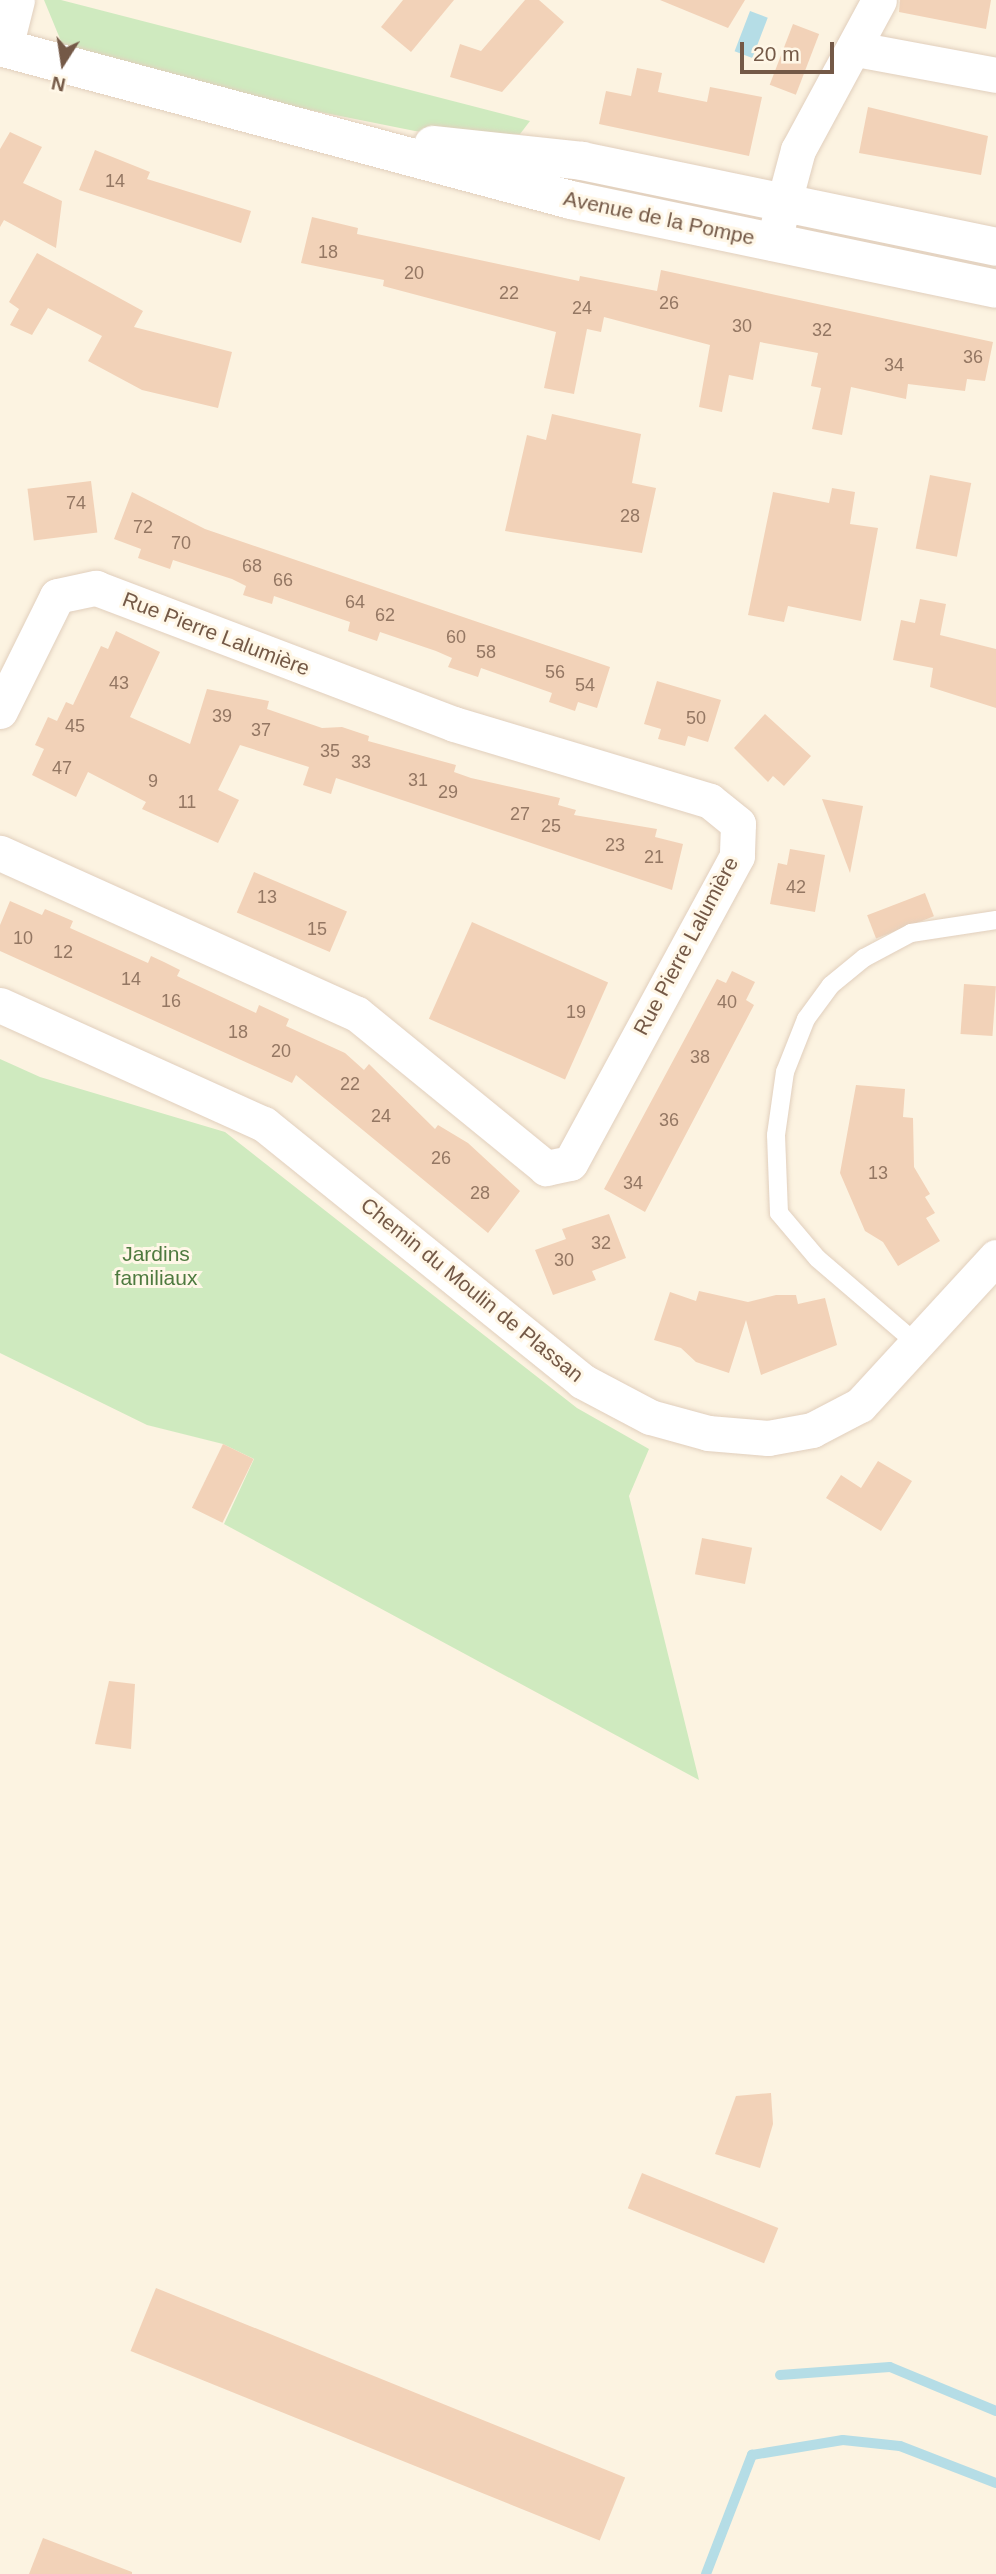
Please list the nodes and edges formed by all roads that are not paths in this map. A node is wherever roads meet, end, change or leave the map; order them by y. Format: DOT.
graph roads {
  1 [pos="17,0"];
  2 [pos="879,0"];
  3 [pos="3,48"];
  4 [pos="856,49"];
  5 [pos="996,75"];
  6 [pos="327,131"];
  7 [pos="783,201"];
  8 [pos="774,243"];
  9 [pos="996,247"];
  10 [pos="996,289"];
  11 [pos="0,711"];
  12 [pos="0,853"];
  13 [pos="996,920"];
  14 [pos="0,1005"];
  15 [pos="996,1257"];
  16 [pos="916,1343"];
  1 -- 3 [label="street"];
  2 -- 4 [label="street"];
  3 -- 6 [label="street, Avenue de la Pompe"];
  4 -- 5 [label="street"];
  4 -- 7 [label="street"];
  6 -- 7 [label="street, Avenue de la Pompe"];
  6 -- 8 [label="street, Avenue de la Pompe"];
  7 -- 8 [label="street"];
  7 -- 9 [label="street, Avenue de la Pompe"];
  8 -- 10 [label="street, Avenue de la Pompe"];
  11 -- 12 [label="street, Rue Pierre Lalumière"];
  13 -- 16 [label="lane"];
  14 -- 16 [label="street, Chemin du Moulin de Plassan"];
  15 -- 16 [label="street, Chemin du Moulin de Plassan"];
}
